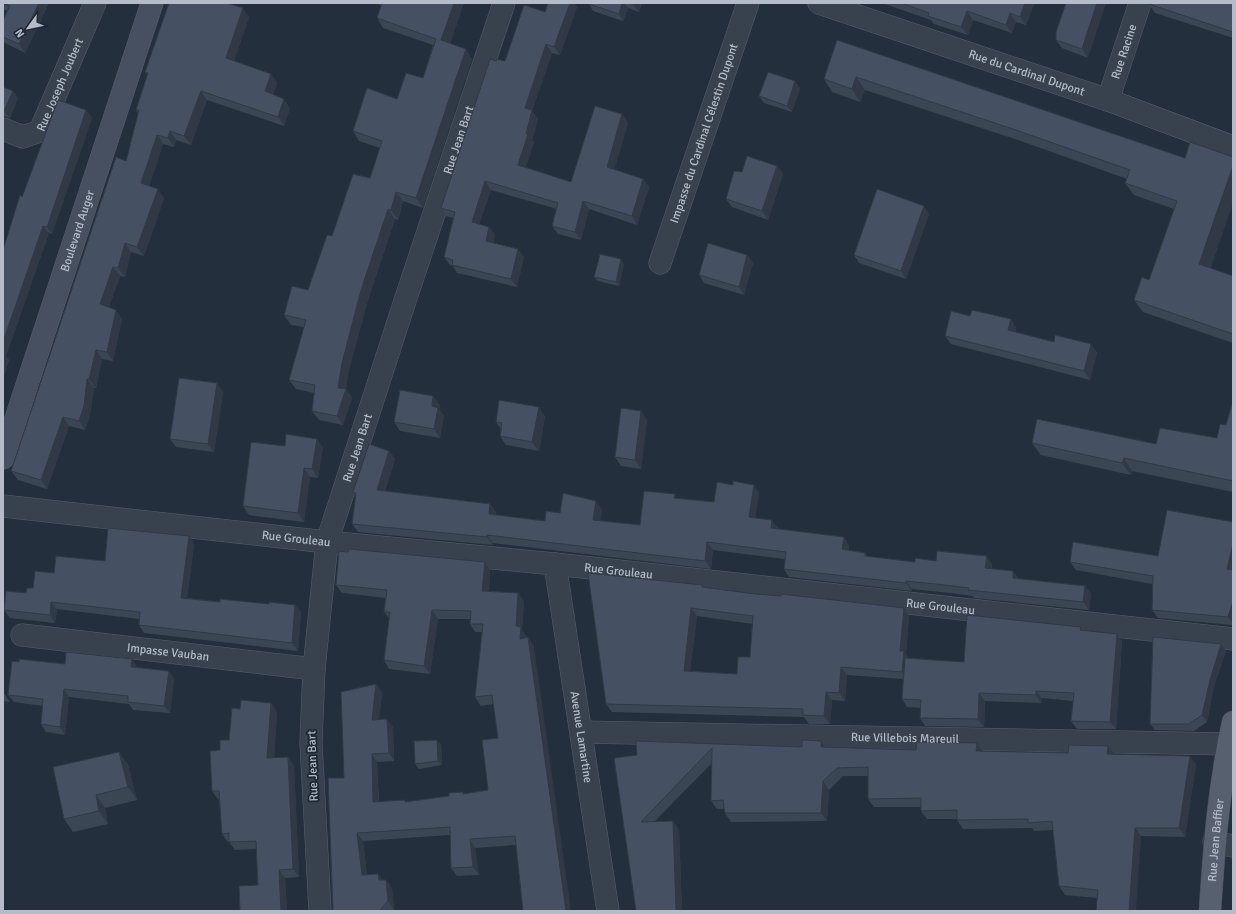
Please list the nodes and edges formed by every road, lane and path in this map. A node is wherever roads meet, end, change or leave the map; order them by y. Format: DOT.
graph roads {
  1 [pos="95,3"];
  2 [pos="152,3"];
  3 [pos="504,3"];
  4 [pos="748,3"];
  5 [pos="1140,3"];
  6 [pos="824,4"];
  7 [pos="1108,100"];
  8 [pos="3,129"];
  9 [pos="1233,147"];
  10 [pos="660,263"];
  11 [pos="3,458"];
  12 [pos="3,506"];
  13 [pos="327,542"];
  14 [pos="555,564"];
  15 [pos="22,635"];
  16 [pos="1233,639"];
  17 [pos="314,669"];
  18 [pos="1233,722"];
  19 [pos="582,732"];
  20 [pos="1228,744"];
  21 [pos="1224,844"];
  22 [pos="320,911"];
  23 [pos="608,911"];
  24 [pos="1210,911"];
  1 -- 8 [label="street, Rue Joseph Joubert"];
  2 -- 11 [label="street, Boulevard Auger"];
  3 -- 13 [label="street, Rue Jean Bart"];
  4 -- 10 [label="street, Impasse du Cardinal Célestin Dupont"];
  5 -- 7 [label="street, Rue Racine"];
  6 -- 7 [label="street, Rue du Cardinal Dupont"];
  7 -- 9 [label="street, Rue du Cardinal Dupont"];
  12 -- 13 [label="street, Rue Grouleau"];
  13 -- 14 [label="street, Rue Grouleau"];
  13 -- 17 [label="street, Rue Jean Bart"];
  14 -- 16 [label="street, Rue Grouleau"];
  14 -- 19 [label="street, Avenue Lamartine"];
  15 -- 17 [label="street, Impasse Vauban"];
  17 -- 22 [label="street, Rue Jean Bart"];
  18 -- 20 [label="main road, Rue Jean Baffier"];
  19 -- 20 [label="street, Rue Villebois Mareuil"];
  19 -- 23 [label="street, Avenue Lamartine"];
  20 -- 21 [label="main road, Rue Jean Baffier"];
  21 -- 24 [label="main road, Rue Jean Baffier"];
}
